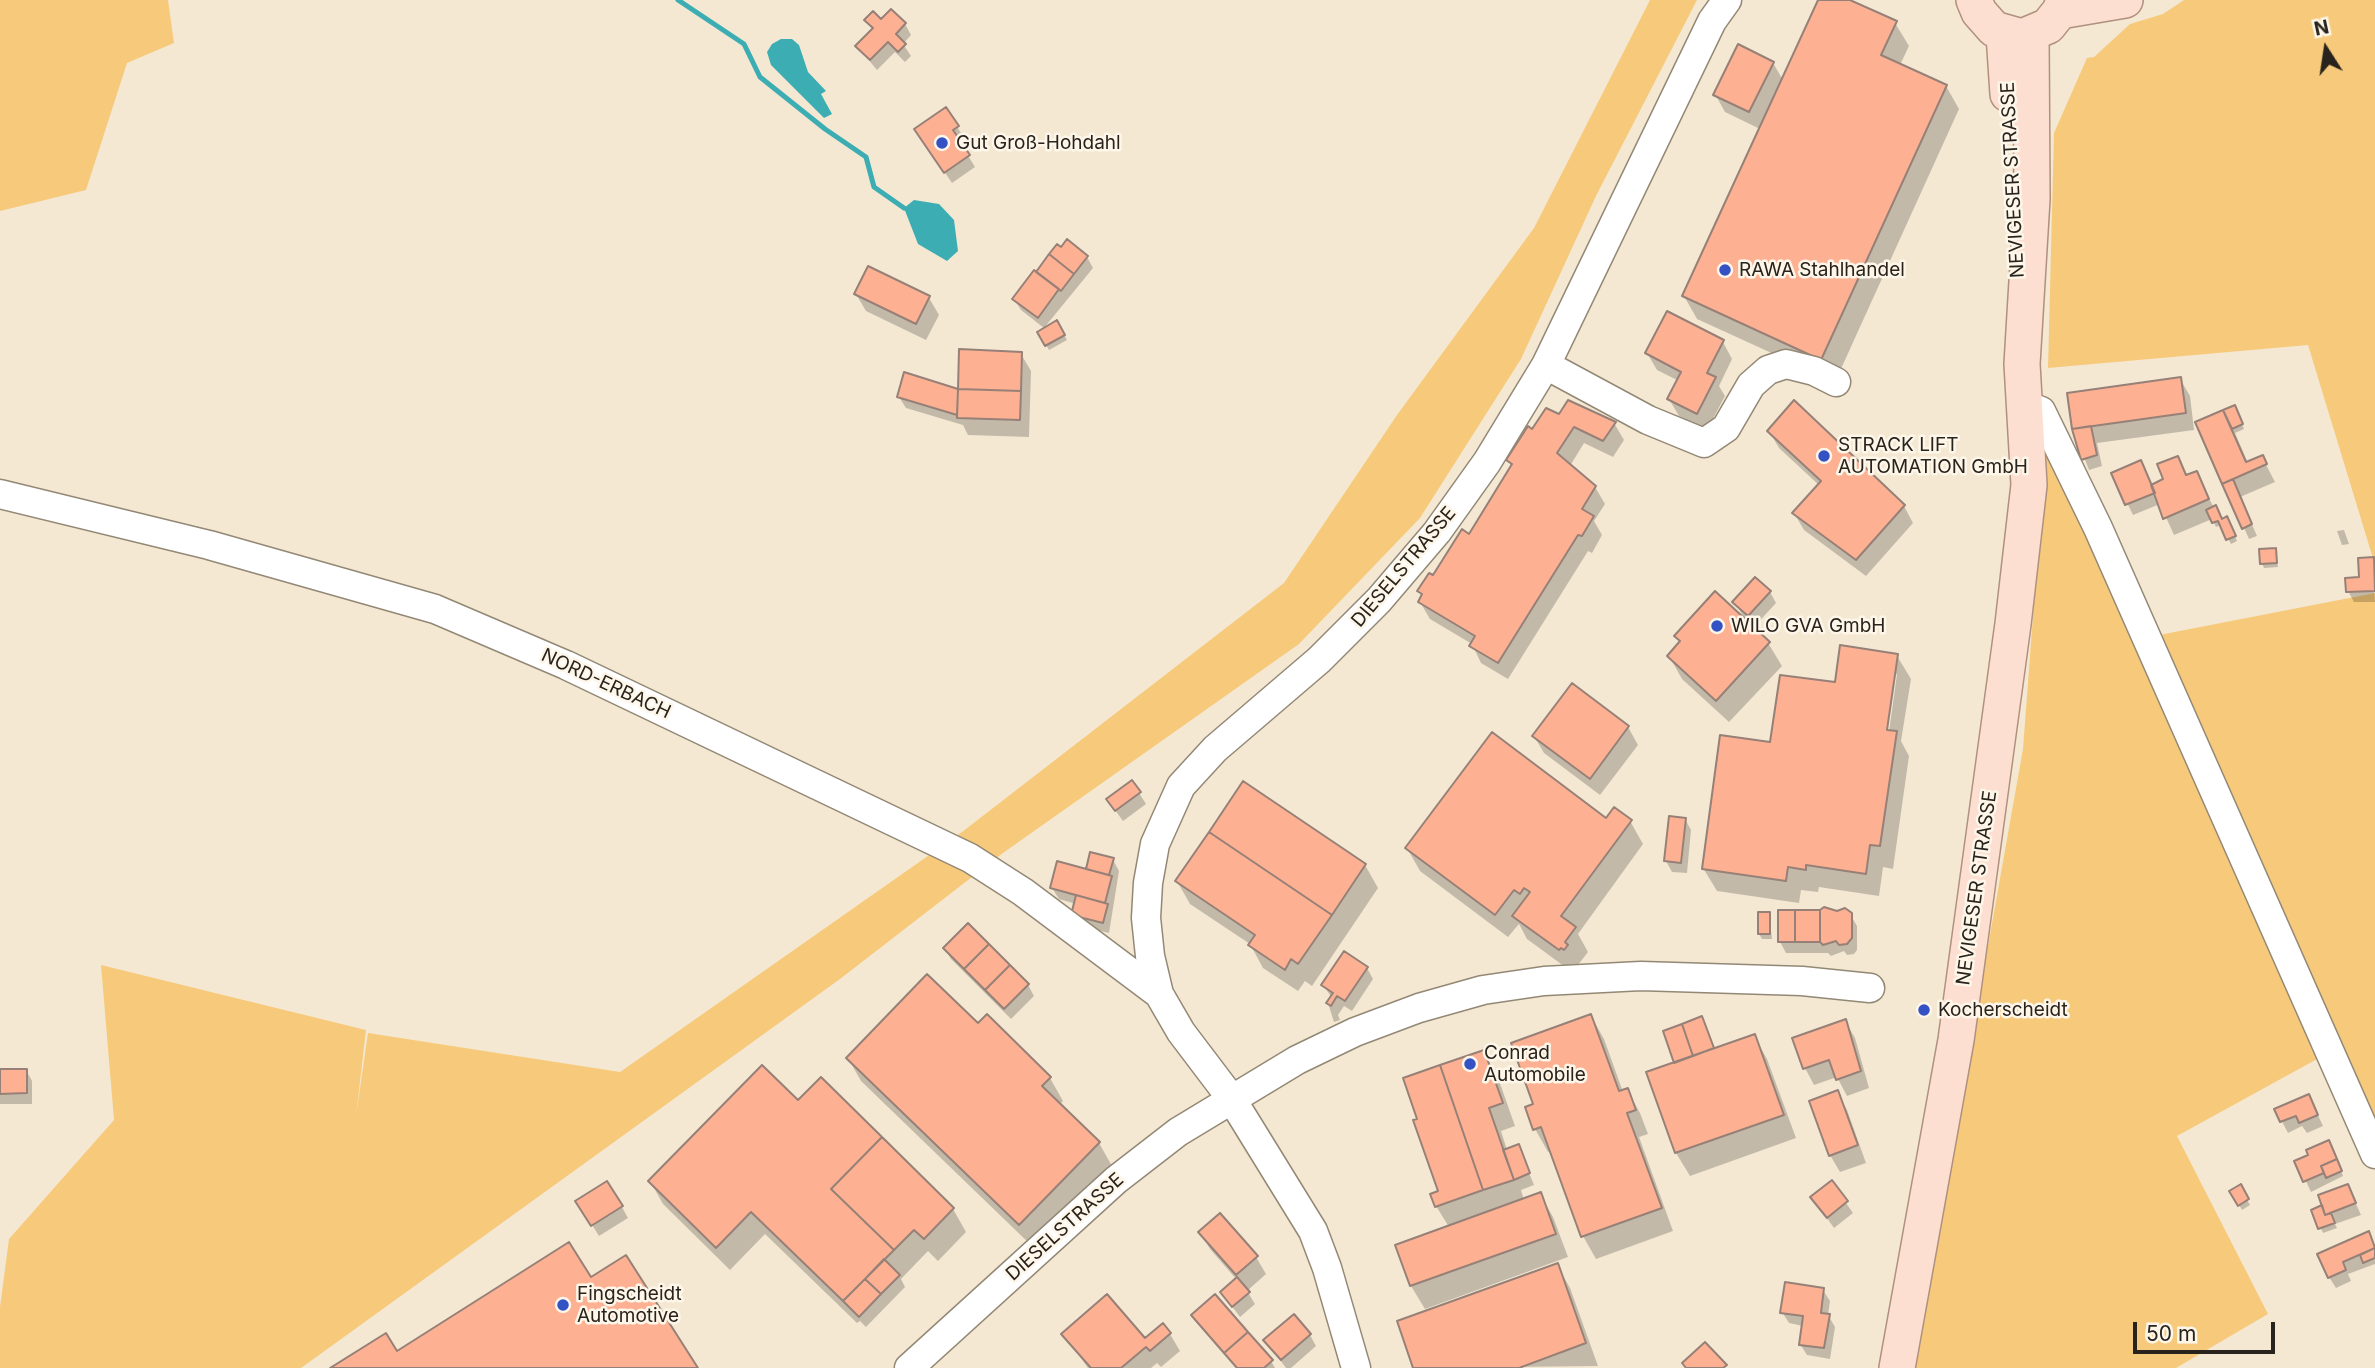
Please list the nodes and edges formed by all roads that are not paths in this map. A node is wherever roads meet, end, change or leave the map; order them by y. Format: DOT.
graph roads {
  1 [pos="1727,0"];
  2 [pos="2125,0"];
  3 [pos="1973,1"];
  4 [pos="2062,5"];
  5 [pos="2017,35"];
  6 [pos="1546,365"];
  7 [pos="1836,382"];
  8 [pos="2022,404"];
  9 [pos="0,494"];
  10 [pos="1870,988"];
  11 [pos="1159,994"];
  12 [pos="1231,1098"];
  13 [pos="2375,1154"];
  14 [pos="909,1368"];
  15 [pos="1356,1368"];
  16 [pos="1885,1368"];
  17 [pos="1897,1368"];
  1 -- 6 [label="street, DIESELSTRASSE"];
  2 -- 4 [label="main road"];
  3 -- 5 [label="main road"];
  4 -- 5 [label="main road"];
  5 -- 8 [label="main road, NEVIGESER STRASSE"];
  6 -- 7 [label="street"];
  6 -- 11 [label="street, DIESELSTRASSE"];
  8 -- 13 [label="street"];
  8 -- 16 [label="main road, NEVIGESER STRASSE"];
  8 -- 17 [label="main road, NEVIGESER STRASSE"];
  9 -- 11 [label="street, NORD-ERBACH"];
  10 -- 12 [label="street, DIESELSTRASSE"];
  11 -- 12 [label="street, DIESELSTRASSE"];
  12 -- 14 [label="street, DIESELSTRASSE"];
  12 -- 15 [label="street, DIESELSTRASSE"];
}
